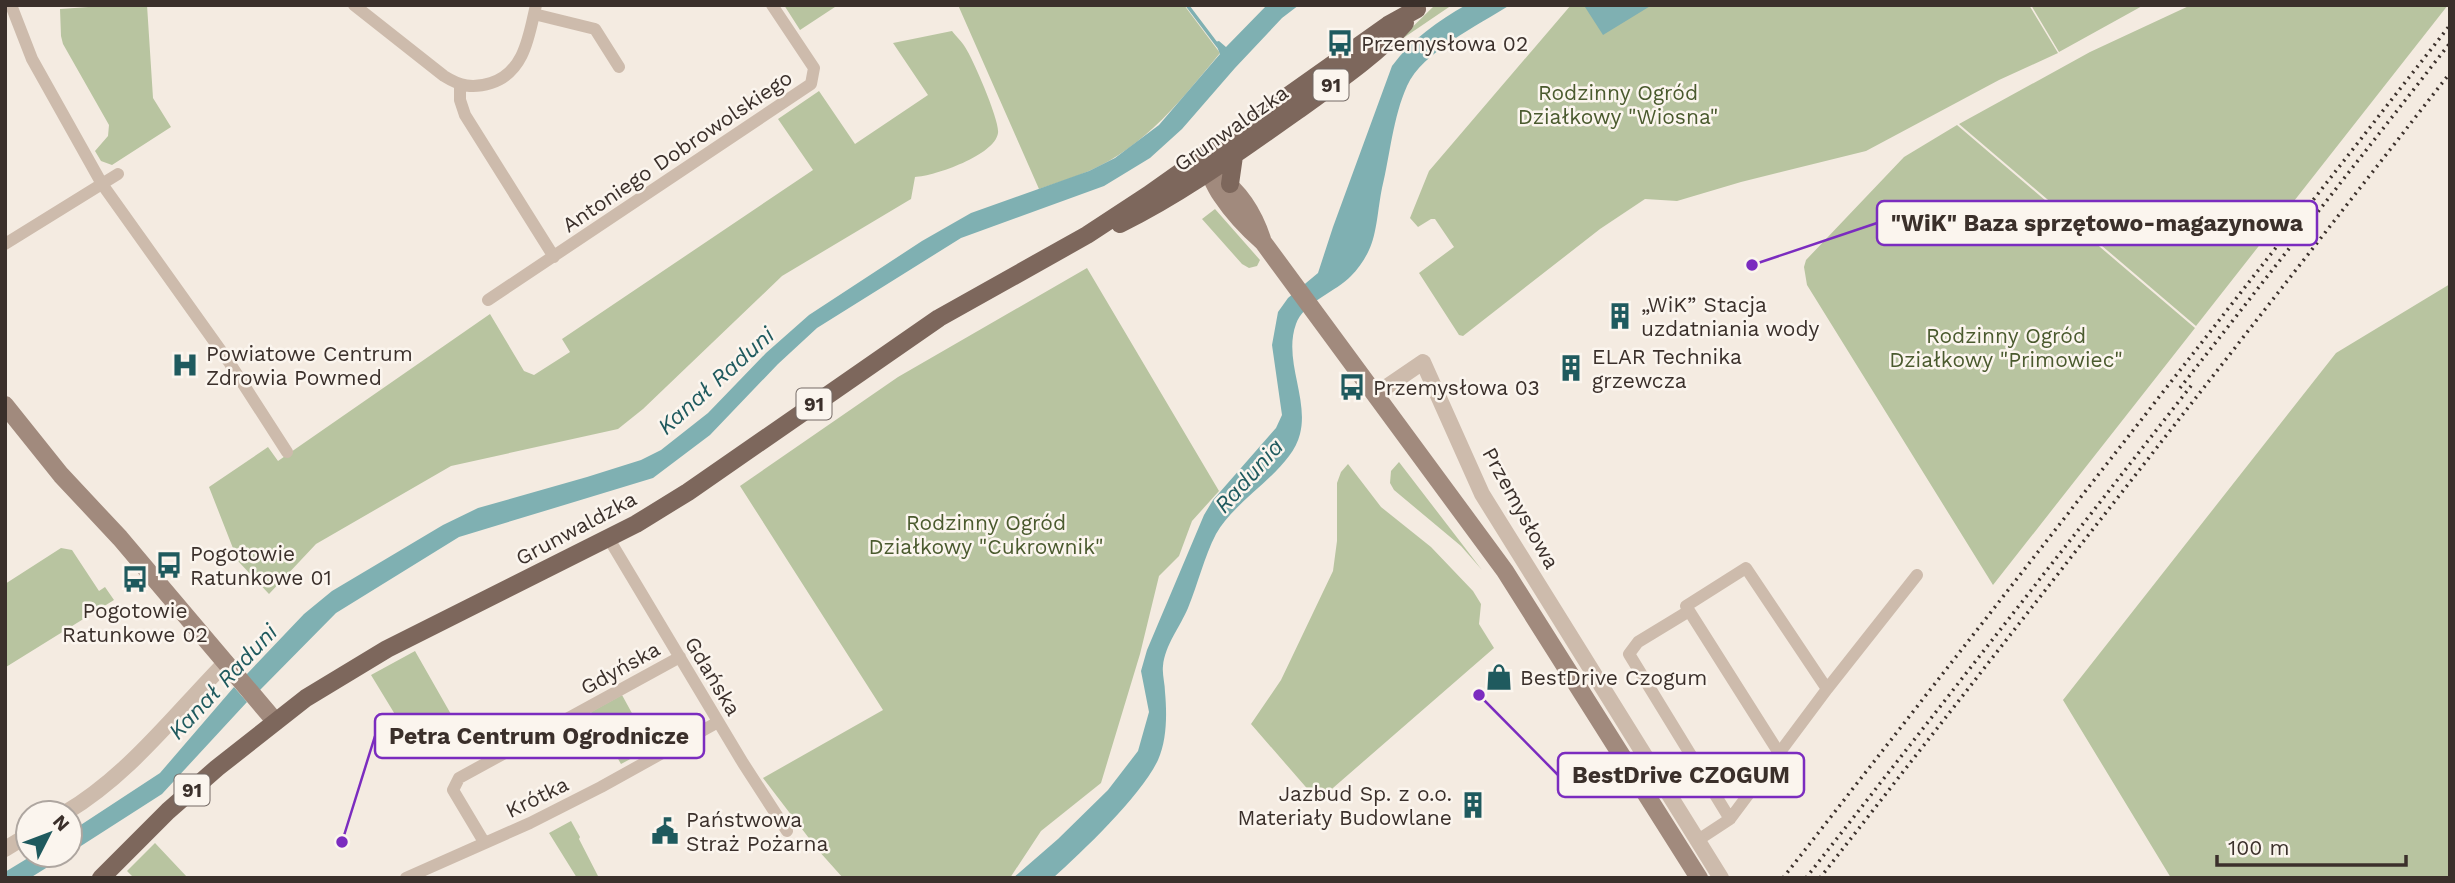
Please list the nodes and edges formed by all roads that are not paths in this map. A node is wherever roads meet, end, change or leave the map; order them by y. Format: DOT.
graph roads {
  1 [pos="11,5"];
  2 [pos="354,5"];
  3 [pos="772,5"];
  4 [pos="1419,7"];
  5 [pos="535,10"];
  6 [pos="619,67"];
  7 [pos="460,85"];
  8 [pos="1236,154"];
  9 [pos="1205,164"];
  10 [pos="118,174"];
  11 [pos="102,184"];
  12 [pos="1230,184"];
  13 [pos="1263,242"];
  14 [pos="5,244"];
  15 [pos="554,257"];
  16 [pos="488,300"];
  17 [pos="1376,394"];
  18 [pos="5,405"];
  19 [pos="287,452"];
  20 [pos="609,539"];
  21 [pos="1917,575"];
  22 [pos="1689,611"];
  23 [pos="680,657"];
  24 [pos="226,663"];
  25 [pos="1827,689"];
  26 [pos="275,721"];
  27 [pos="718,722"];
  28 [pos="1779,753"];
  29 [pos="84,800"];
  30 [pos="1730,820"];
  31 [pos="787,831"];
  32 [pos="1698,840"];
  33 [pos="484,842"];
  34 [pos="101,878"];
  35 [pos="406,878"];
  36 [pos="1699,878"];
  37 [pos="1721,878"];
  1 -- 11 [label="street"];
  2 -- 7 [label="street"];
  3 -- 15 [label="street, Antoniego Dobrowolskiego"];
  4 -- 8 [label="main road, Grunwaldzka / 91"];
  4 -- 9 [label="main road, Grunwaldzka / 91"];
  5 -- 6 [label="street"];
  5 -- 7 [label="street"];
  7 -- 15 [label="street"];
  8 -- 9 [label="main road, Grunwaldzka / 91"];
  8 -- 12 [label="main road"];
  9 -- 12 [label="main road"];
  9 -- 13 [label="main road"];
  9 -- 20 [label="main road, Grunwaldzka / 91"];
  10 -- 11 [label="street"];
  11 -- 14 [label="street"];
  11 -- 19 [label="street"];
  12 -- 13 [label="main road"];
  13 -- 17 [label="main road"];
  15 -- 16 [label="street, Antoniego Dobrowolskiego"];
  17 -- 32 [label="street, Przemysłowa"];
  17 -- 36 [label="main road"];
  18 -- 24 [label="main road"];
  20 -- 23 [label="street, Gdańska"];
  20 -- 26 [label="main road, Grunwaldzka / 91"];
  21 -- 25 [label="street"];
  22 -- 25 [label="street"];
  22 -- 28 [label="street"];
  22 -- 30 [label="street"];
  23 -- 27 [label="street, Gdańska"];
  23 -- 33 [label="street, Gdyńska"];
  24 -- 26 [label="main road"];
  24 -- 29 [label="street"];
  25 -- 28 [label="street"];
  26 -- 34 [label="main road, Grunwaldzka / 91"];
  27 -- 31 [label="street, Gdańska"];
  27 -- 33 [label="street, Krótka"];
  28 -- 30 [label="street"];
  30 -- 32 [label="street"];
  32 -- 37 [label="street, Przemysłowa"];
  33 -- 35 [label="street, Krótka"];
}
